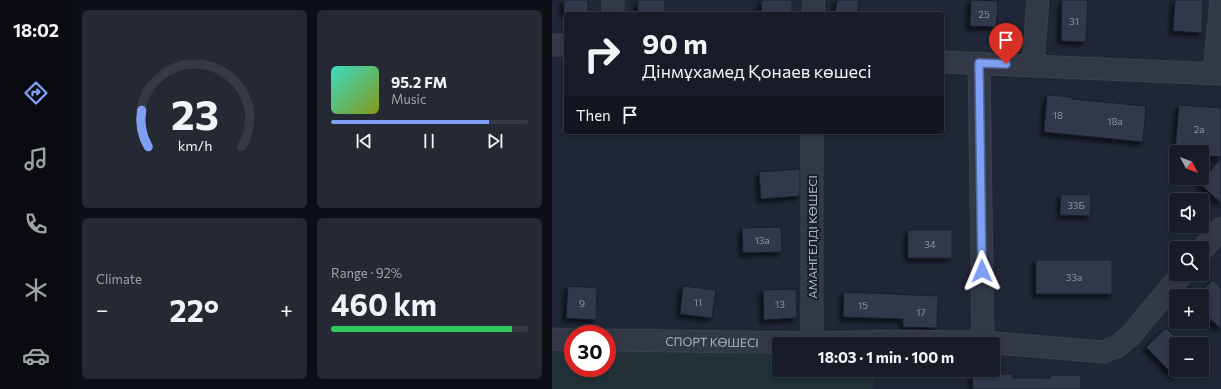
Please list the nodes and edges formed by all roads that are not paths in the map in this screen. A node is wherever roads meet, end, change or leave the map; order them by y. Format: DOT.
graph roads {
  1 [pos="613,0"];
  2 [pos="814,0"];
  3 [pos="1038,0"];
  4 [pos="1221,0"];
  5 [pos="613,12"];
  6 [pos="813,12"];
  7 [pos="552,45"];
  8 [pos="564,45"];
  9 [pos="944,62"];
  10 [pos="979,63"];
  11 [pos="1033,65"];
  12 [pos="1217,74"];
  13 [pos="812,134"];
  14 [pos="1221,228"];
  15 [pos="1209,242"];
  16 [pos="1176,281"];
  17 [pos="812,337"];
  18 [pos="982,337"];
  19 [pos="552,339"];
  20 [pos="564,340"];
  21 [pos="616,340"];
  22 [pos="772,342"];
  23 [pos="1000,343"];
  1 -- 5 [label="street"];
  2 -- 6 [label="street"];
  3 -- 11 [label="street"];
  4 -- 12 [label="street"];
  7 -- 8 [label="street"];
  9 -- 10 [label="street"];
  10 -- 11 [label="street"];
  10 -- 18 [label="street"];
  11 -- 12 [label="street"];
  13 -- 17 [label="street, АМАНГЕЛДІ КӨШЕСІ"];
  14 -- 15 [label="street"];
  16 -- 23 [label="street, СПОРТ КӨШЕСІ"];
  19 -- 20 [label="street"];
  21 -- 22 [label="street, СПОРТ КӨШЕСІ"];
}
